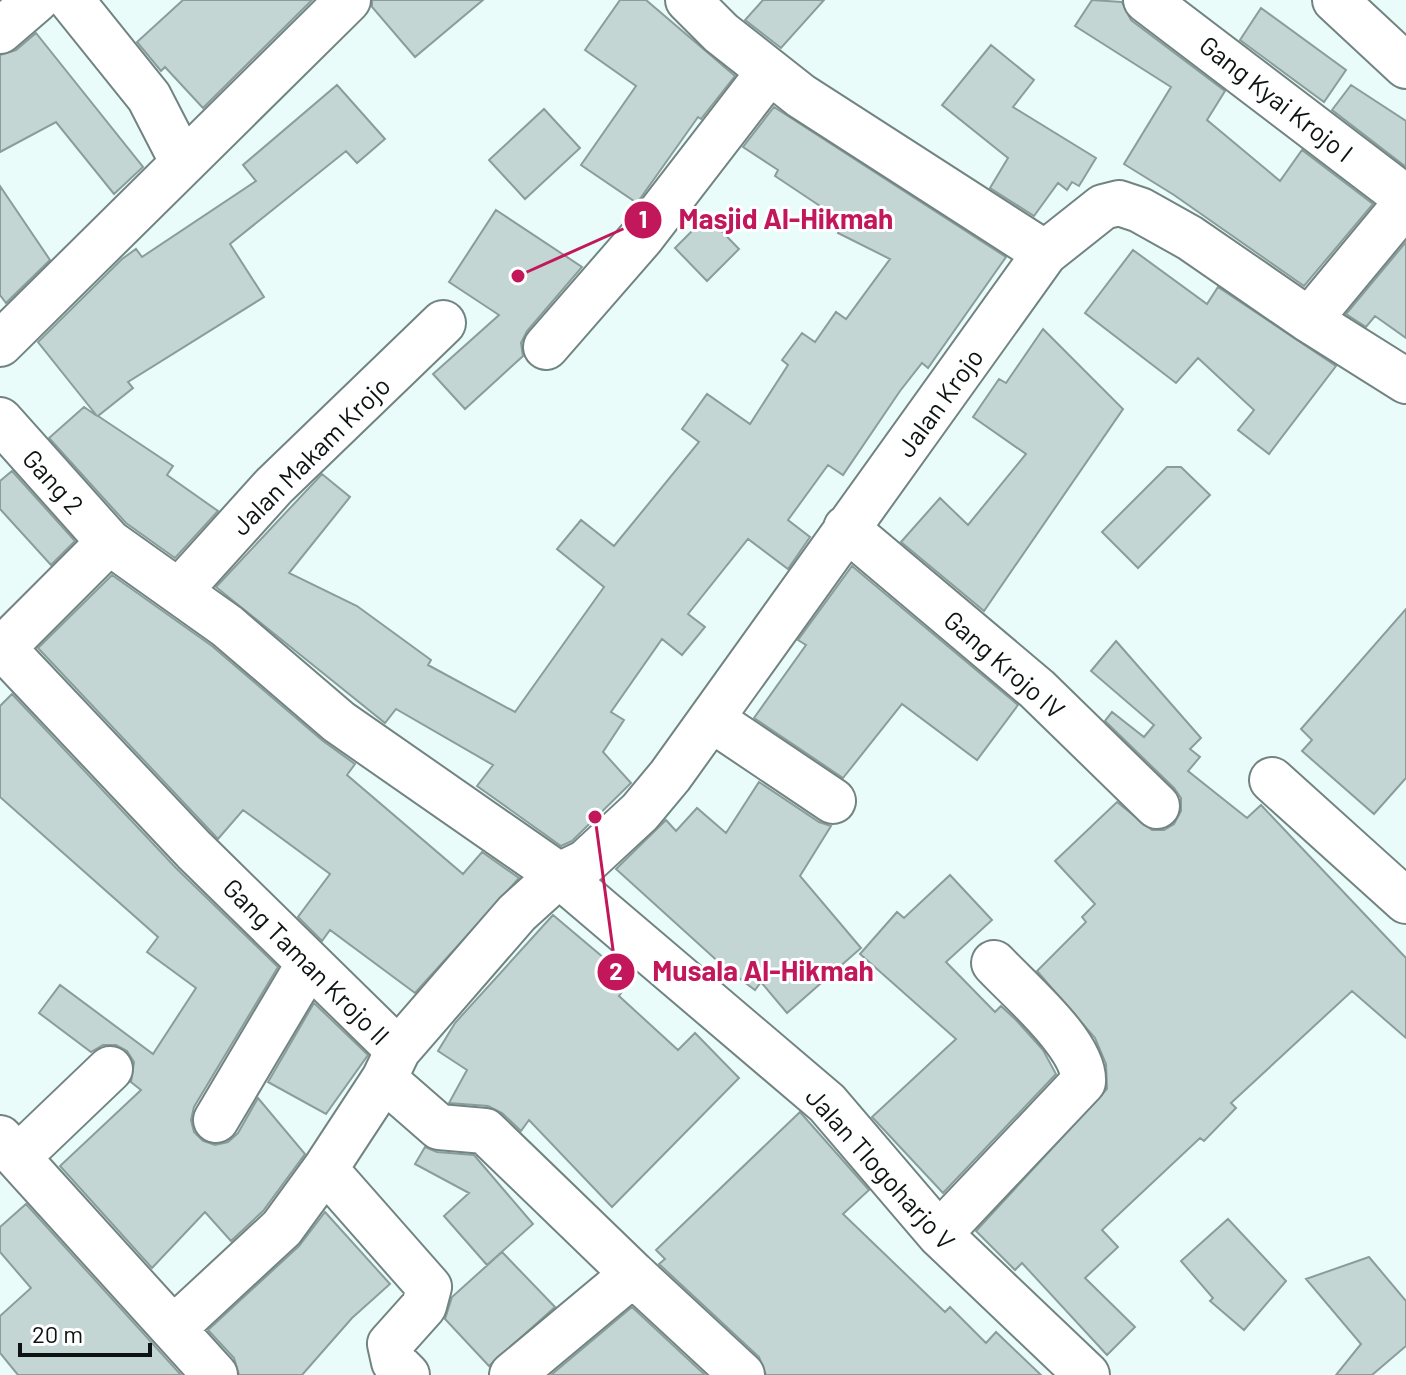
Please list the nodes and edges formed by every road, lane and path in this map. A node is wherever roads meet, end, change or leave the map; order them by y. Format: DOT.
graph roads {
  1 [pos="36,0"];
  2 [pos="71,0"];
  3 [pos="348,0"];
  4 [pos="688,0"];
  5 [pos="1146,0"];
  6 [pos="1335,0"];
  7 [pos="0,31"];
  8 [pos="1406,66"];
  9 [pos="769,72"];
  10 [pos="183,163"];
  11 [pos="1406,201"];
  12 [pos="1045,253"];
  13 [pos="1309,320"];
  14 [pos="443,323"];
  15 [pos="0,344"];
  16 [pos="546,347"];
  17 [pos="1406,381"];
  18 [pos="0,420"];
  19 [pos="846,528"];
  20 [pos="109,542"];
  21 [pos="180,590"];
  22 [pos="1,650"];
  23 [pos="711,719"];
  24 [pos="1272,780"];
  25 [pos="833,801"];
  26 [pos="1157,806"];
  27 [pos="559,875"];
  28 [pos="1406,901"];
  29 [pos="994,963"];
  30 [pos="308,965"];
  31 [pos="391,1065"];
  32 [pos="110,1069"];
  33 [pos="216,1120"];
  34 [pos="9,1148"];
  35 [pos="325,1169"];
  36 [pos="939,1234"];
  37 [pos="626,1280"];
  38 [pos="174,1328"];
  39 [pos="215,1375"];
  40 [pos="407,1375"];
  41 [pos="512,1375"];
  42 [pos="742,1375"];
  43 [pos="1087,1375"];
  1 -- 7 [label="street"];
  2 -- 10 [label="street"];
  3 -- 10 [label="street"];
  4 -- 9 [label="street"];
  5 -- 11 [label="street, Gang Kyai Krojo I"];
  6 -- 8 [label="street"];
  9 -- 12 [label="street"];
  9 -- 16 [label="street"];
  10 -- 15 [label="street"];
  11 -- 13 [label="street"];
  12 -- 13 [label="street, Jalan Krojo"];
  12 -- 19 [label="street, Jalan Krojo"];
  13 -- 17 [label="street, Jalan Krojo"];
  14 -- 21 [label="street, Jalan Makam Krojo"];
  18 -- 20 [label="street, Jalan Tlogoharjo V"];
  19 -- 23 [label="street, Jalan Krojo"];
  19 -- 26 [label="street, Gang Krojo IV"];
  20 -- 21 [label="street, Jalan Tlogoharjo V"];
  20 -- 22 [label="street"];
  21 -- 27 [label="street, Jalan Tlogoharjo V"];
  22 -- 30 [label="street, Gang Taman Krojo II"];
  23 -- 25 [label="street"];
  23 -- 27 [label="street, Jalan Krojo"];
  24 -- 28 [label="street"];
  27 -- 31 [label="street, Jalan Krojo"];
  27 -- 36 [label="street, Jalan Tlogoharjo V"];
  29 -- 36 [label="street"];
  30 -- 31 [label="street, Gang Taman Krojo II"];
  30 -- 33 [label="street"];
  31 -- 35 [label="street, Gang Taman Krojo II"];
  31 -- 37 [label="street"];
  32 -- 34 [label="street"];
  34 -- 38 [label="street"];
  35 -- 38 [label="street, Gang Taman Krojo II"];
  35 -- 40 [label="street"];
  36 -- 43 [label="street, Jalan Tlogoharjo V"];
  37 -- 41 [label="street"];
  37 -- 42 [label="street"];
  38 -- 39 [label="street"];
}
